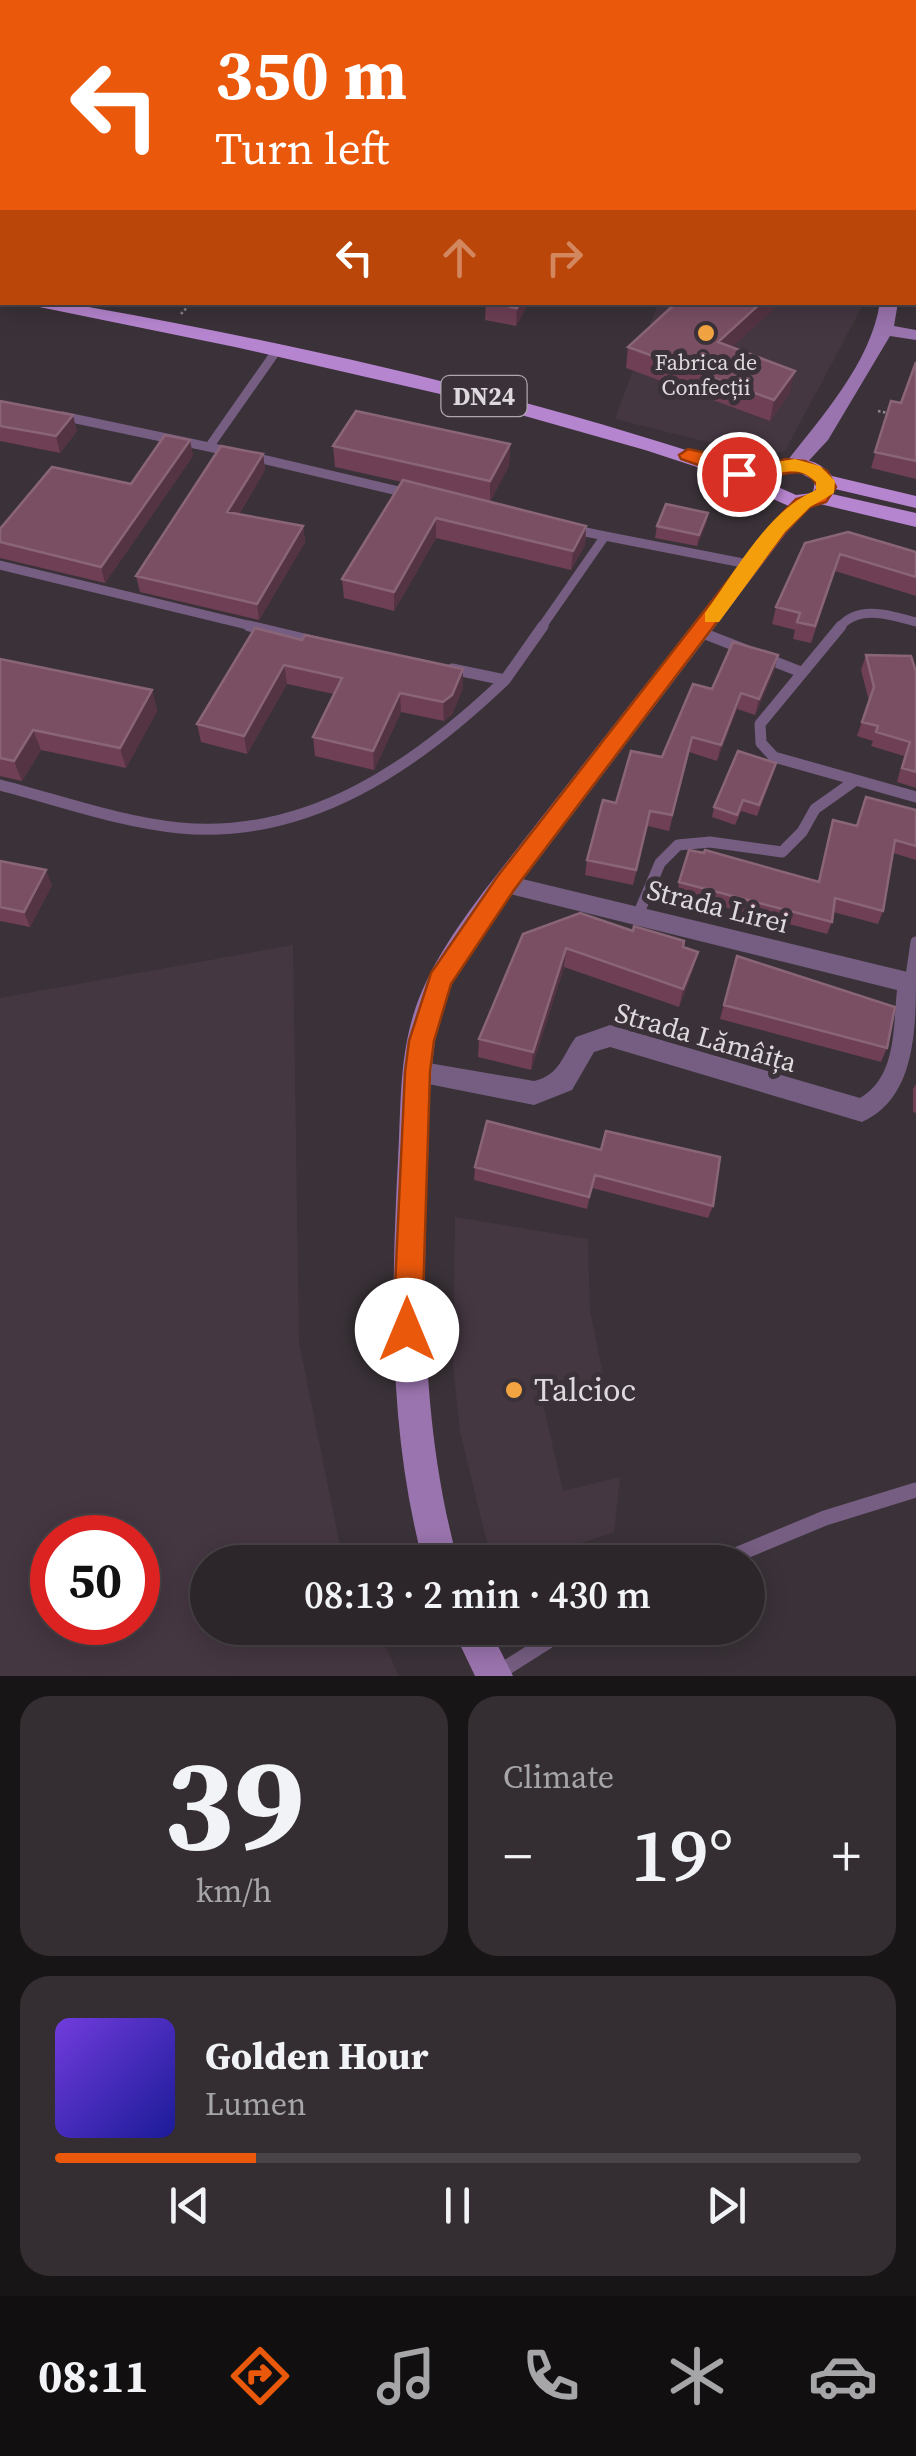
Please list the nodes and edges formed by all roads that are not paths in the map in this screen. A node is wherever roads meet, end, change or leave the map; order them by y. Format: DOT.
graph roads {
  1 [pos="39,305"];
  2 [pos="889,305"];
  3 [pos="885,330"];
  4 [pos="916,336"];
  5 [pos="278,350"];
  6 [pos="56,414"];
  7 [pos="209,447"];
  8 [pos="811,483"];
  9 [pos="772,484"];
  10 [pos="431,498"];
  11 [pos="916,502"];
  12 [pos="916,520"];
  13 [pos="554,525"];
  14 [pos="779,528"];
  15 [pos="605,536"];
  16 [pos="0,565"];
  17 [pos="752,565"];
  18 [pos="916,622"];
  19 [pos="700,632"];
  20 [pos="337,646"];
  21 [pos="430,664"];
  22 [pos="802,672"];
  23 [pos="505,680"];
  24 [pos="852,782"];
  25 [pos="0,784"];
  26 [pos="916,797"];
  27 [pos="506,884"];
  28 [pos="637,917"];
  29 [pos="916,942"];
  30 [pos="913,984"];
  31 [pos="418,1072"];
  32 [pos="916,1490"];
  33 [pos="436,1545"];
  34 [pos="760,1545"];
  35 [pos="479,1645"];
  36 [pos="543,1645"];
  37 [pos="495,1676"];
  1 -- 5 [label="main road, DN24"];
  2 -- 3 [label="main road"];
  3 -- 4 [label="main road"];
  3 -- 8 [label="main road"];
  5 -- 7 [label="lane"];
  5 -- 9 [label="main road, DN24"];
  6 -- 7 [label="lane"];
  7 -- 10 [label="lane"];
  8 -- 9 [label="main road"];
  8 -- 9 [label="main road"];
  8 -- 11 [label="main road"];
  8 -- 12 [label="main road"];
  8 -- 14 [label="main road"];
  9 -- 14 [label="main road"];
  13 -- 15 [label="lane"];
  14 -- 17 [label="main road"];
  15 -- 17 [label="lane"];
  15 -- 23 [label="lane"];
  16 -- 20 [label="lane"];
  17 -- 19 [label="main road"];
  18 -- 22 [label="lane"];
  19 -- 22 [label="lane"];
  19 -- 27 [label="main road"];
  21 -- 23 [label="lane"];
  22 -- 24 [label="lane"];
  23 -- 25 [label="lane"];
  24 -- 26 [label="lane"];
  24 -- 28 [label="lane"];
  27 -- 28 [label="street, Strada Lirei"];
  27 -- 31 [label="main road"];
  28 -- 30 [label="street, Strada Lirei"];
  29 -- 30 [label="lane"];
  30 -- 31 [label="street, Strada Lămâița"];
  31 -- 33 [label="main road"];
  32 -- 34 [label="lane"];
  35 -- 37 [label="main road"];
  36 -- 37 [label="lane"];
}
